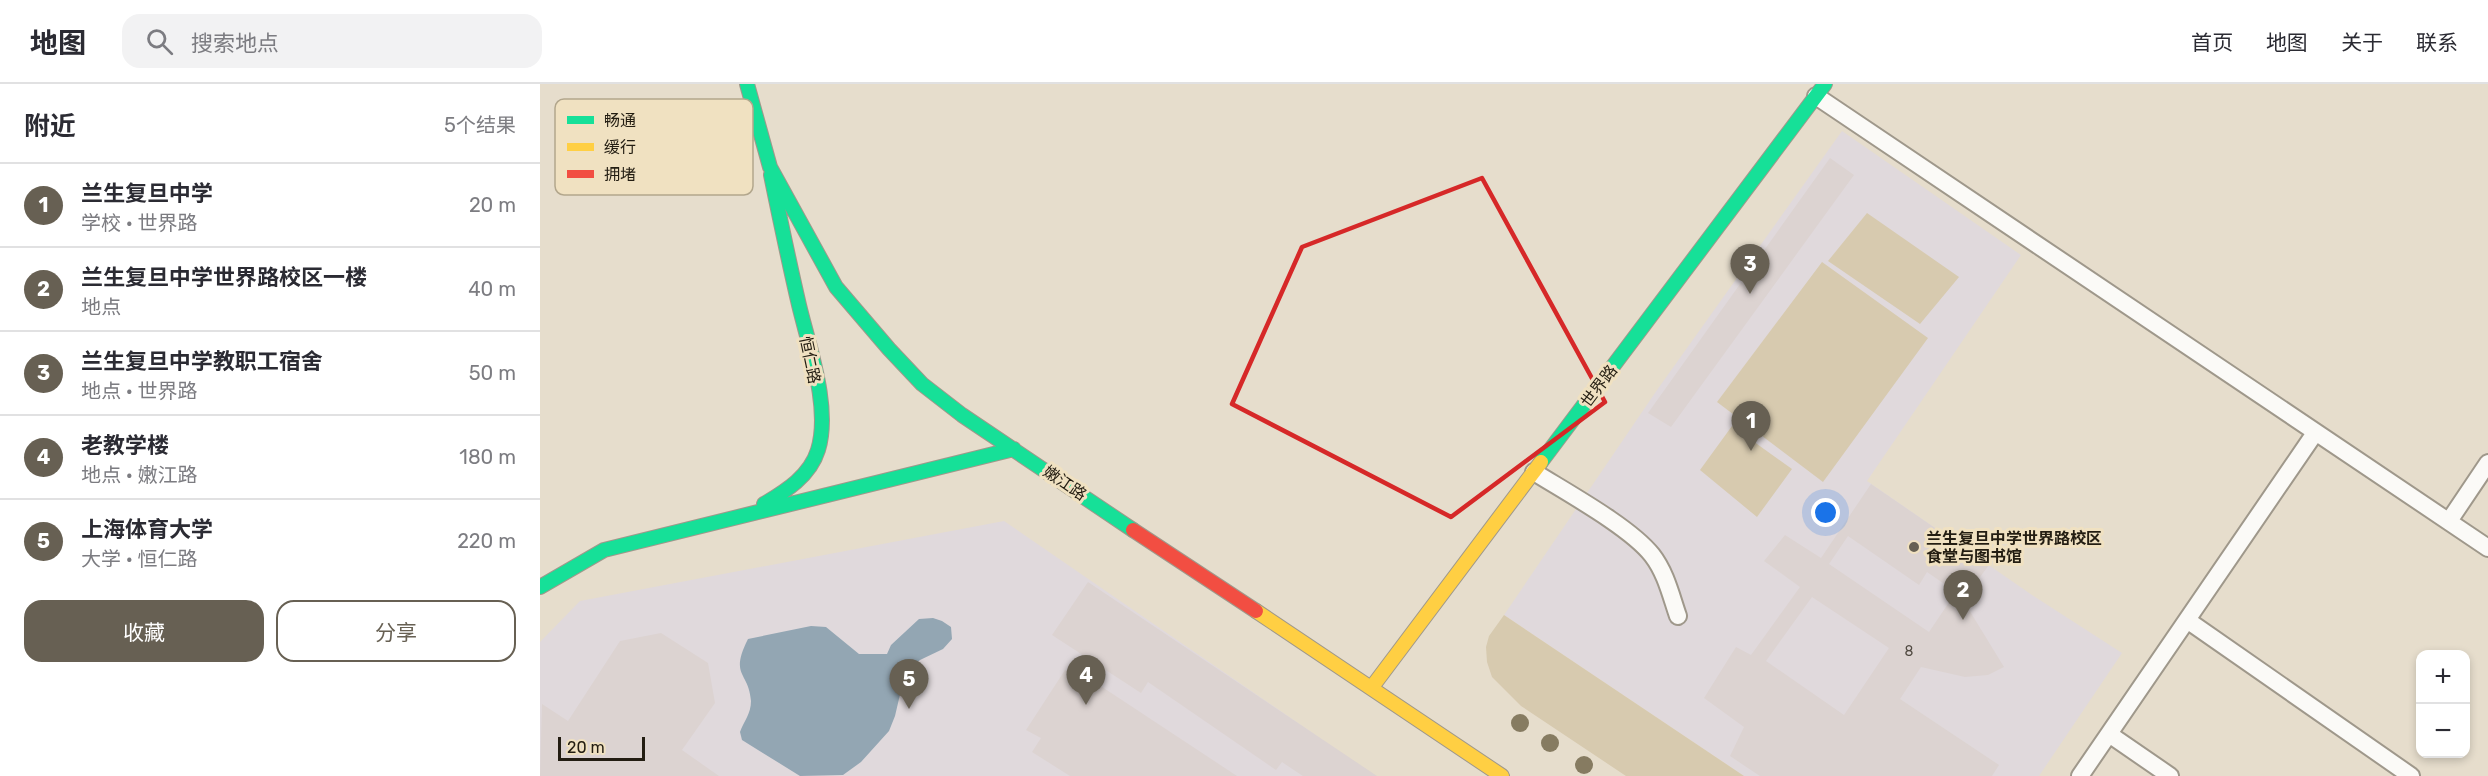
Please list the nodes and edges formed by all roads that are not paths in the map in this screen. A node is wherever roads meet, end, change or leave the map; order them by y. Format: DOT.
graph roads {
  1 [pos="747,84"];
  2 [pos="1821,90"];
  3 [pos="751,99"];
  4 [pos="753,106"];
  5 [pos="770,167"];
  6 [pos="2315,433"];
  7 [pos="1014,449"];
  8 [pos="2488,463"];
  9 [pos="1534,472"];
  10 [pos="741,518"];
  11 [pos="2449,521"];
  12 [pos="2488,548"];
  13 [pos="540,587"];
  14 [pos="1678,616"];
  15 [pos="2187,620"];
  16 [pos="1372,687"];
  17 [pos="2109,734"];
  18 [pos="1502,776"];
  19 [pos="2080,776"];
  20 [pos="2170,776"];
  21 [pos="2411,776"];
  1 -- 3 [label="street, 嫩江路"];
  2 -- 6 [label="lane"];
  2 -- 9 [label="street, 世界路"];
  4 -- 5 [label="street, 嫩江路"];
  5 -- 7 [label="street, 嫩江路"];
  5 -- 10 [label="street, 恒仁路"];
  6 -- 11 [label="lane"];
  6 -- 15 [label="lane"];
  7 -- 10 [label="street, 恒仁路"];
  7 -- 16 [label="street, 嫩江路"];
  8 -- 11 [label="lane"];
  9 -- 14 [label="lane"];
  9 -- 16 [label="street, 世界路"];
  10 -- 13 [label="street, 恒仁路"];
  11 -- 12 [label="lane"];
  15 -- 17 [label="lane"];
  15 -- 21 [label="lane"];
  16 -- 18 [label="street, 嫩江路"];
  17 -- 19 [label="lane"];
  17 -- 20 [label="lane"];
}
